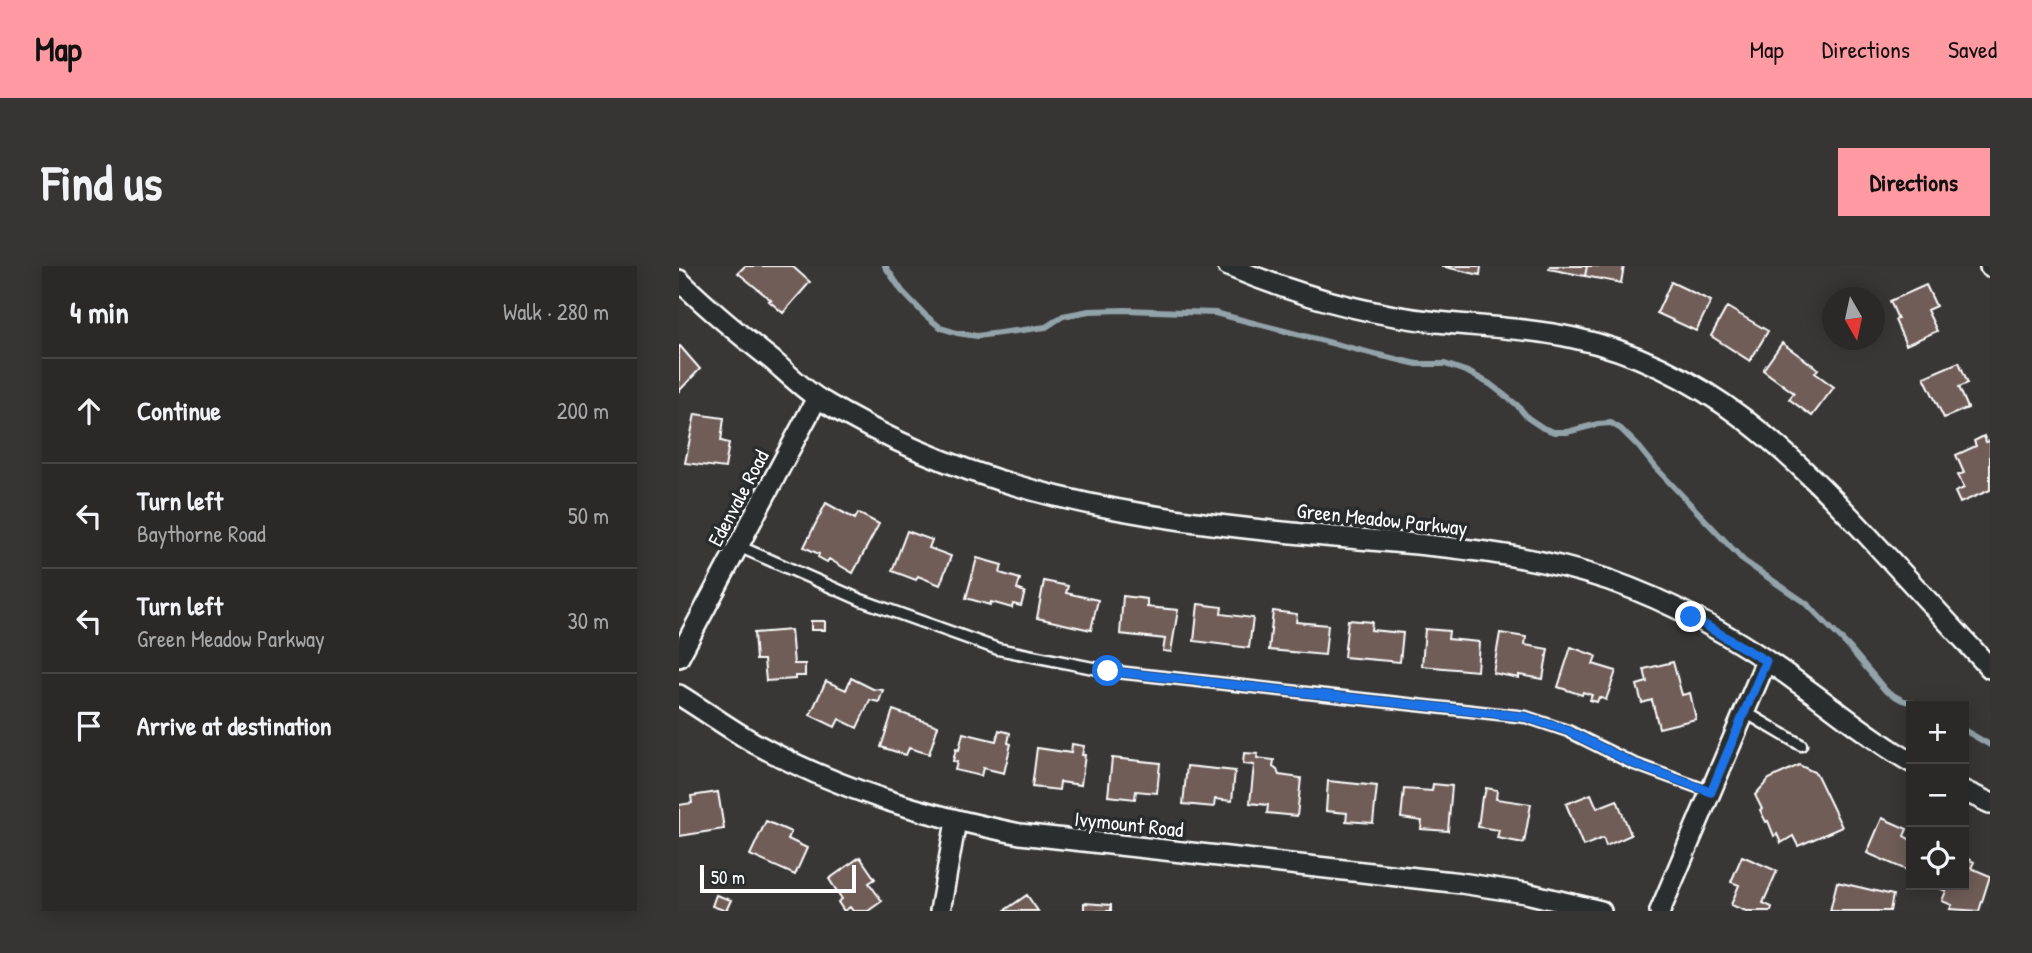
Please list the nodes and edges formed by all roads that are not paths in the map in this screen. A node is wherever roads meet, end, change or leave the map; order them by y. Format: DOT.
graph roads {
  1 [pos="1228,266"];
  2 [pos="679,280"];
  3 [pos="817,398"];
  4 [pos="738,546"];
  5 [pos="679,657"];
  6 [pos="1766,661"];
  7 [pos="1990,668"];
  8 [pos="679,695"];
  9 [pos="1745,712"];
  10 [pos="1801,745"];
  11 [pos="1906,759"];
  12 [pos="1711,792"];
  13 [pos="1969,793"];
  14 [pos="1990,803"];
  15 [pos="956,821"];
  16 [pos="940,911"];
  17 [pos="1601,911"];
  18 [pos="1660,911"];
  1 -- 7 [label="street"];
  2 -- 3 [label="street, Green Meadow Parkway"];
  3 -- 4 [label="street, Edenvale Road"];
  3 -- 6 [label="street, Green Meadow Parkway"];
  4 -- 5 [label="street, Edenvale Road"];
  4 -- 12 [label="lane"];
  6 -- 9 [label="street"];
  6 -- 11 [label="street, Green Meadow Parkway"];
  8 -- 15 [label="street, Ivymount Road"];
  9 -- 10 [label="lane"];
  9 -- 12 [label="street"];
  12 -- 18 [label="street"];
  13 -- 14 [label="street"];
  15 -- 16 [label="street"];
  15 -- 17 [label="street, Ivymount Road"];
}
